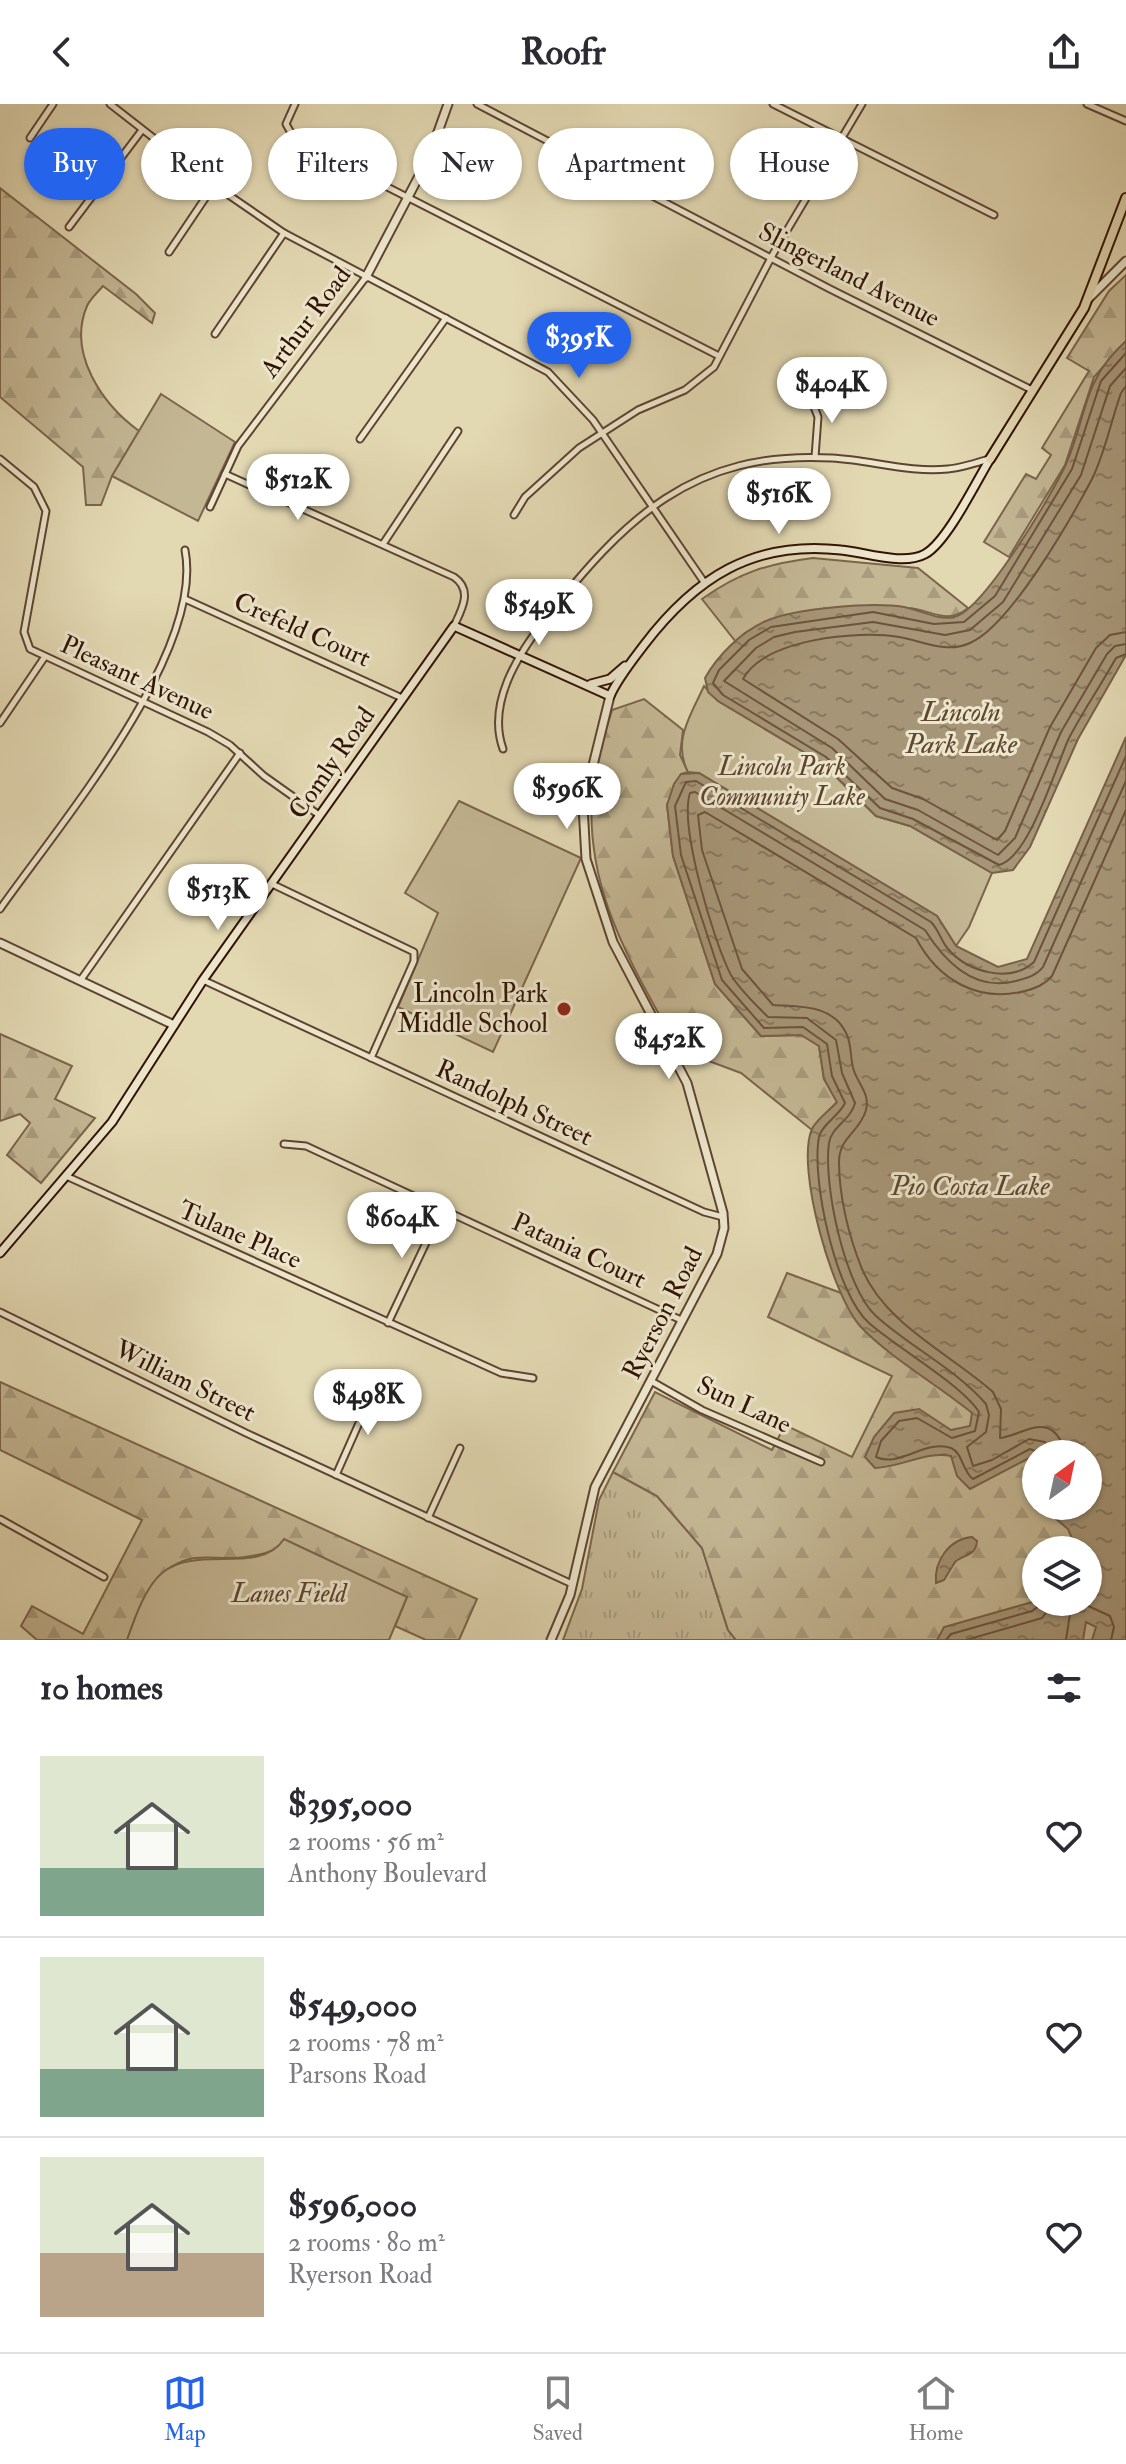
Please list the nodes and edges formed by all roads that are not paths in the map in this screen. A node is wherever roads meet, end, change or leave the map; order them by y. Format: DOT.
graph roads {
  1 [pos="53,104"];
  2 [pos="110,104"];
  3 [pos="295,104"];
  4 [pos="448,104"];
  5 [pos="477,104"];
  6 [pos="773,104"];
  7 [pos="862,104"];
  8 [pos="1087,104"];
  9 [pos="1126,121"];
  10 [pos="37,128"];
  11 [pos="819,128"];
  12 [pos="847,128"];
  13 [pos="141,129"];
  14 [pos="141,131"];
  15 [pos="858,148"];
  16 [pos="408,197"];
  17 [pos="1126,198"];
  18 [pos="204,200"];
  19 [pos="236,200"];
  20 [pos="804,200"];
  21 [pos="994,215"];
  22 [pos="69,227"];
  23 [pos="284,233"];
  24 [pos="169,252"];
  25 [pos="770,258"];
  26 [pos="1126,261"];
  27 [pos="366,277"];
  28 [pos="1089,298"];
  29 [pos="446,318"];
  30 [pos="215,334"];
  31 [pos="719,356"];
  32 [pos="1033,390"];
  33 [pos="811,399"];
  34 [pos="458,431"];
  35 [pos="602,432"];
  36 [pos="360,439"];
  37 [pos="815,457"];
  38 [pos="0,459"];
  39 [pos="990,459"];
  40 [pos="225,474"];
  41 [pos="652,506"];
  42 [pos="210,507"];
  43 [pos="514,515"];
  44 [pos="383,544"];
  45 [pos="185,550"];
  46 [pos="704,582"];
  47 [pos="185,599"];
  48 [pos="454,626"];
  49 [pos="643,647"];
  50 [pos="522,656"];
  51 [pos="44,658"];
  52 [pos="585,684"];
  53 [pos="610,696"];
  54 [pos="402,698"];
  55 [pos="145,702"];
  56 [pos="0,723"];
  57 [pos="503,749"];
  58 [pos="240,753"];
  59 [pos="319,815"];
  60 [pos="271,884"];
  61 [pos="0,909"];
  62 [pos="0,943"];
  63 [pos="203,980"];
  64 [pos="80,981"];
  65 [pos="174,1025"];
  66 [pos="371,1059"];
  67 [pos="284,1144"];
  68 [pos="66,1176"];
  69 [pos="442,1209"];
  70 [pos="723,1217"];
  71 [pos="0,1253"];
  72 [pos="0,1312"];
  73 [pos="681,1320"];
  74 [pos="388,1323"];
  75 [pos="533,1378"];
  76 [pos="651,1381"];
  77 [pos="375,1387"];
  78 [pos="460,1448"];
  79 [pos="821,1462"];
  80 [pos="336,1475"];
  81 [pos="428,1518"];
  82 [pos="0,1519"];
  83 [pos="104,1577"];
  84 [pos="572,1584"];
  85 [pos="551,1640"];
  1 -- 10 [label="street"];
  2 -- 13 [label="street"];
  3 -- 16 [label="street"];
  4 -- 16 [label="main road, Arthur Road"];
  5 -- 25 [label="street, Slingerland Avenue"];
  6 -- 11 [label="street"];
  7 -- 12 [label="street"];
  8 -- 9 [label="street"];
  14 -- 22 [label="street"];
  15 -- 21 [label="street"];
  16 -- 27 [label="main road, Arthur Road"];
  16 -- 31 [label="street"];
  17 -- 28 [label="main road"];
  18 -- 24 [label="street"];
  19 -- 23 [label="street"];
  20 -- 25 [label="street"];
  23 -- 27 [label="street"];
  23 -- 30 [label="street"];
  25 -- 31 [label="street"];
  25 -- 32 [label="street, Slingerland Avenue"];
  26 -- 28 [label="main road"];
  27 -- 29 [label="street"];
  27 -- 40 [label="street, Arthur Road"];
  28 -- 32 [label="main road"];
  29 -- 35 [label="street"];
  29 -- 36 [label="street"];
  31 -- 35 [label="street"];
  32 -- 39 [label="main road"];
  33 -- 37 [label="street"];
  34 -- 44 [label="street"];
  35 -- 41 [label="street"];
  35 -- 43 [label="street"];
  37 -- 39 [label="street"];
  37 -- 41 [label="street"];
  38 -- 51 [label="street, Pleasant Avenue"];
  39 -- 46 [label="main road, Ryerson Road"];
  40 -- 42 [label="street, Arthur Road"];
  40 -- 44 [label="street"];
  41 -- 46 [label="street"];
  41 -- 50 [label="street"];
  44 -- 48 [label="street"];
  45 -- 47 [label="street"];
  46 -- 49 [label="main road, Ryerson Road"];
  47 -- 54 [label="street, Crefeld Court"];
  47 -- 55 [label="street"];
  48 -- 50 [label="main road"];
  48 -- 54 [label="main road, Comly Road"];
  49 -- 52 [label="main road"];
  49 -- 53 [label="main road, Ryerson Road"];
  50 -- 52 [label="main road"];
  50 -- 57 [label="street"];
  51 -- 55 [label="street, Pleasant Avenue"];
  51 -- 56 [label="street"];
  52 -- 53 [label="main road"];
  53 -- 70 [label="main road, Ryerson Road"];
  54 -- 59 [label="main road, Comly Road"];
  55 -- 58 [label="street, Pleasant Avenue"];
  55 -- 61 [label="street"];
  58 -- 59 [label="street, Pleasant Avenue"];
  58 -- 64 [label="street"];
  59 -- 60 [label="main road, Comly Road"];
  60 -- 63 [label="main road, Comly Road"];
  60 -- 66 [label="street"];
  62 -- 64 [label="main road"];
  63 -- 65 [label="main road, Comly Road"];
  63 -- 66 [label="street, Randolph Street"];
  64 -- 65 [label="main road"];
  65 -- 68 [label="main road, Comly Road"];
  66 -- 70 [label="street, Randolph Street"];
  67 -- 69 [label="street, Patania Court"];
  68 -- 71 [label="main road, Comly Road"];
  68 -- 74 [label="street, Tulane Place"];
  69 -- 73 [label="street, Patania Court"];
  69 -- 74 [label="street"];
  70 -- 73 [label="main road, Ryerson Road"];
  72 -- 80 [label="street, William Street"];
  73 -- 76 [label="main road, Ryerson Road"];
  74 -- 75 [label="street, Tulane Place"];
  76 -- 79 [label="street, Sun Lane"];
  76 -- 84 [label="main road, Ryerson Road"];
  77 -- 80 [label="street"];
  78 -- 81 [label="street"];
  80 -- 81 [label="street, William Street"];
  81 -- 84 [label="street, William Street"];
  82 -- 83 [label="street"];
  84 -- 85 [label="main road, Ryerson Road"];
}
